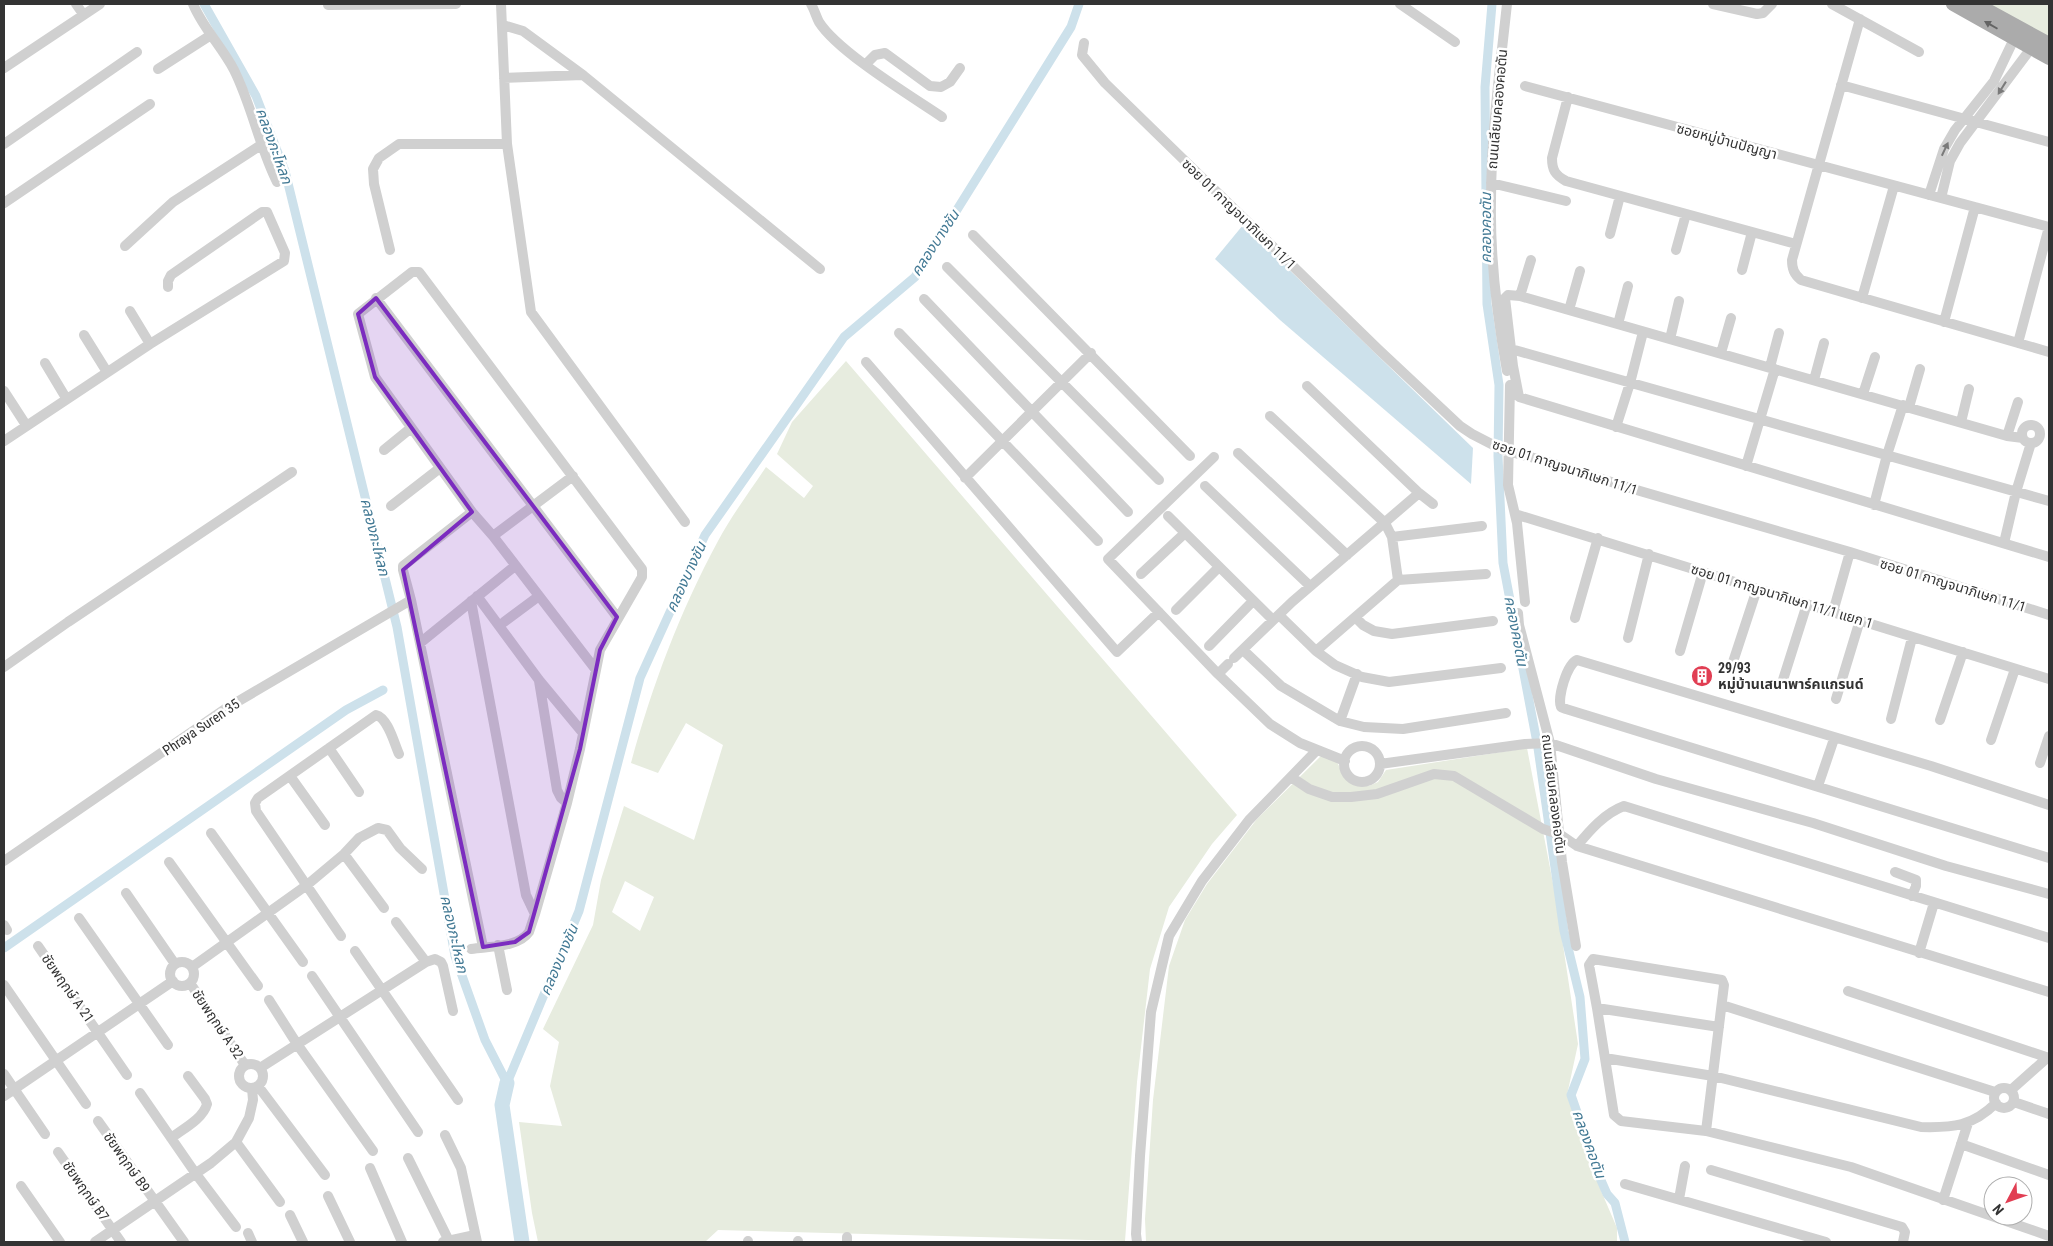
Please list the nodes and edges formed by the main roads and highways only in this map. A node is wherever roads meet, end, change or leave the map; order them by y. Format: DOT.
graph roads {
  1 [pos="1953,4"];
  2 [pos="1976,4"];
  3 [pos="2039,44"];
  4 [pos="2049,58"];
  3 -- 1 [label="main road, one-way"];
  2 -- 3 [label="main road"];
  3 -- 4 [label="main road"];
}
